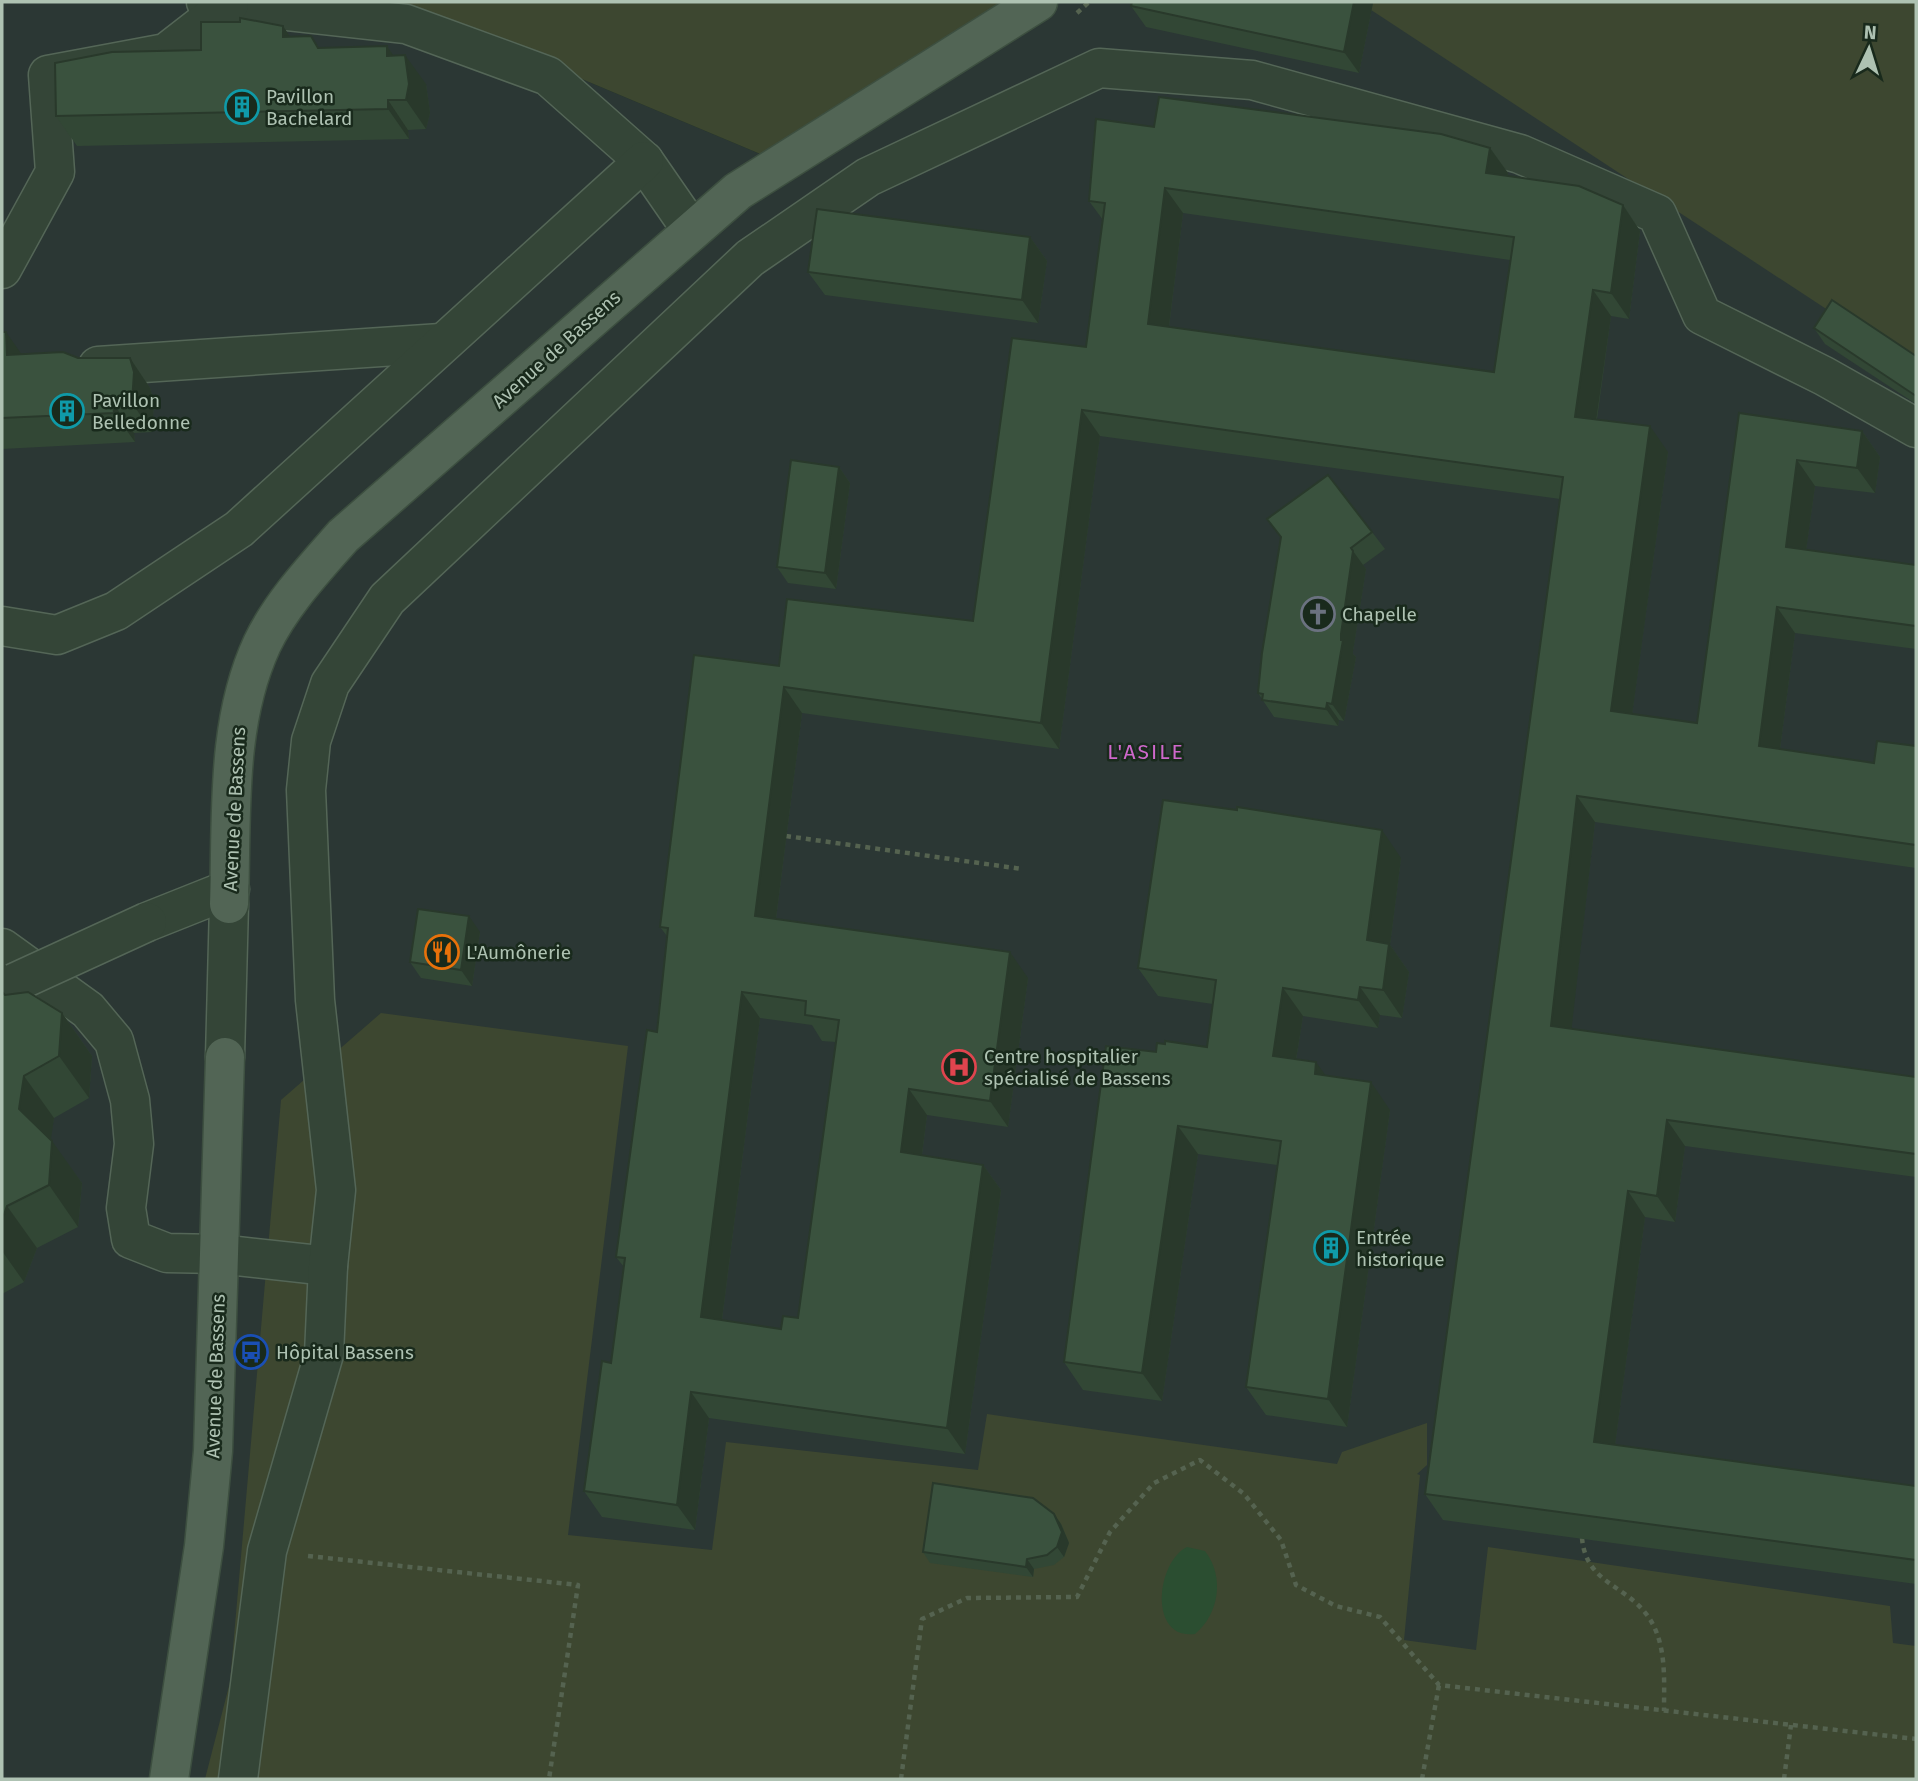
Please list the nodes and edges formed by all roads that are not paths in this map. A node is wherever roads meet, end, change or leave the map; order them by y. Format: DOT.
graph roads {
  1 [pos="1038,2"];
  2 [pos="218,3"];
  3 [pos="644,161"];
  4 [pos="691,229"];
  5 [pos="2,269"];
  6 [pos="442,343"];
  7 [pos="98,366"];
  8 [pos="1916,428"];
  9 [pos="2,625"];
  10 [pos="229,896"];
  11 [pos="8,965"];
  12 [pos="225,1058"];
  13 [pos="219,1254"];
  14 [pos="327,1266"];
  15 [pos="169,1779"];
  16 [pos="238,1779"];
  1 -- 4 [label="main road, Avenue de Bassens"];
  2 -- 3 [label="street"];
  2 -- 5 [label="street"];
  3 -- 4 [label="street"];
  3 -- 6 [label="street"];
  4 -- 10 [label="main road, Avenue de Bassens"];
  6 -- 7 [label="street"];
  6 -- 9 [label="street"];
  8 -- 14 [label="street"];
  10 -- 11 [label="street, bridge"];
  10 -- 12 [label="street, Avenue de Bassens"];
  11 -- 13 [label="street"];
  12 -- 13 [label="main road, Avenue de Bassens"];
  13 -- 14 [label="street"];
  13 -- 15 [label="main road, Avenue de Bassens"];
  14 -- 16 [label="street"];
}
